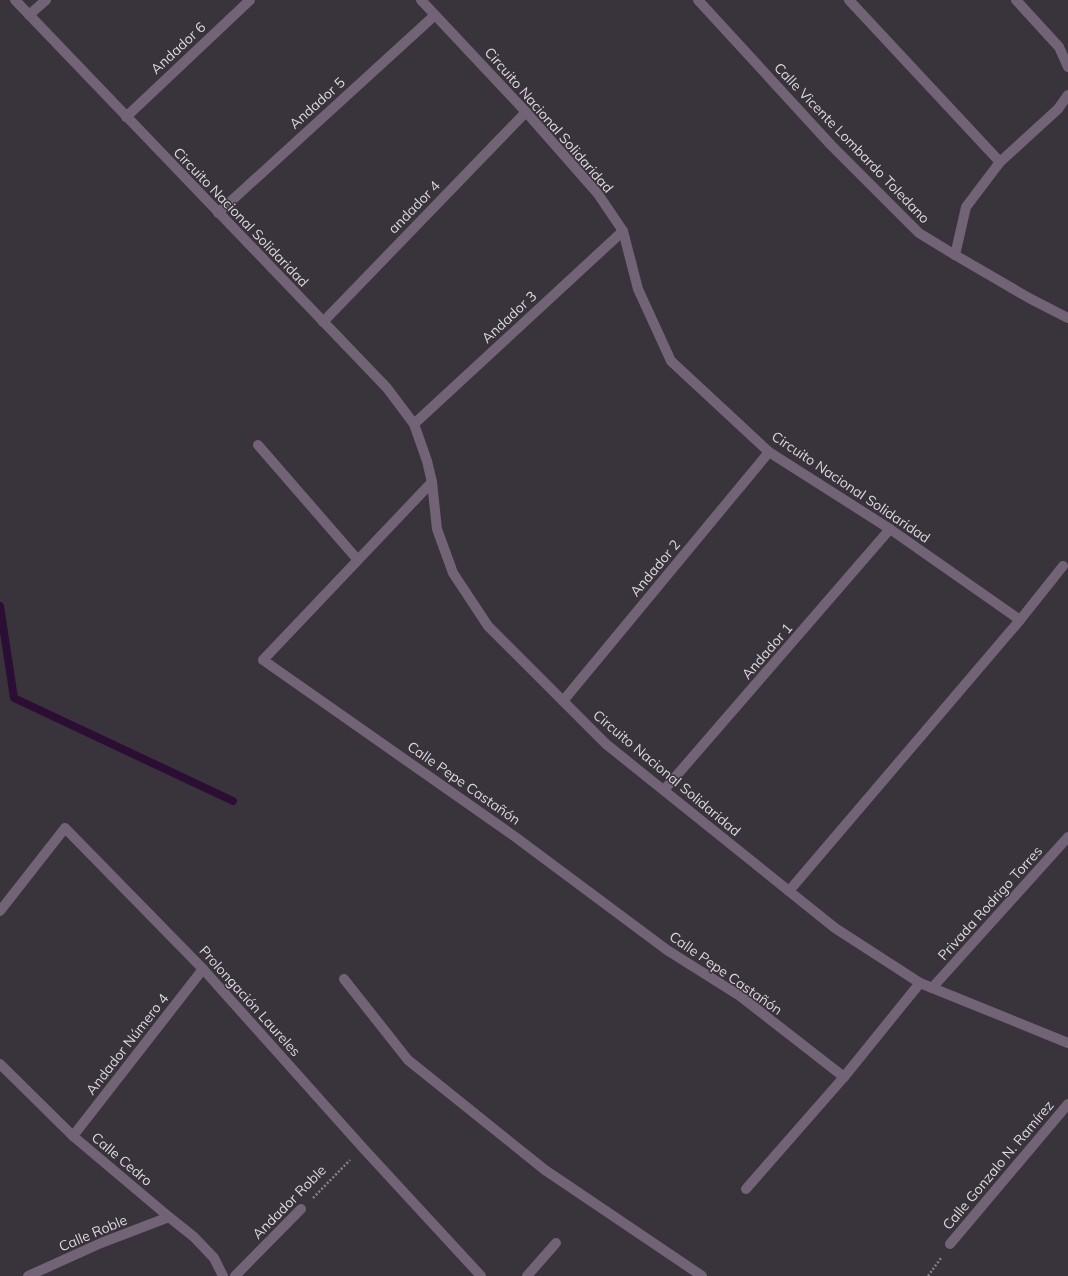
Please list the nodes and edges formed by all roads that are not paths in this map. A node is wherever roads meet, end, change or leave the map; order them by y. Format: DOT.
graph roads {
  1 [pos="15,0"];
  2 [pos="46,0"];
  3 [pos="250,0"];
  4 [pos="421,0"];
  5 [pos="698,0"];
  6 [pos="849,0"];
  7 [pos="1016,0"];
  8 [pos="29,15"];
  9 [pos="435,15"];
  10 [pos="1068,67"];
  11 [pos="1068,95"];
  12 [pos="526,112"];
  13 [pos="126,117"];
  14 [pos="1000,162"];
  15 [pos="218,213"];
  16 [pos="623,231"];
  17 [pos="955,256"];
  18 [pos="1068,318"];
  19 [pos="323,322"];
  20 [pos="414,424"];
  21 [pos="258,445"];
  22 [pos="769,452"];
  23 [pos="432,482"];
  24 [pos="890,529"];
  25 [pos="357,559"];
  26 [pos="1064,566"];
  27 [pos="1020,620"];
  28 [pos="563,701"];
  29 [pos="664,790"];
  30 [pos="1068,837"];
  31 [pos="789,891"];
  32 [pos="0,911"];
  33 [pos="204,969"];
  34 [pos="344,979"];
  35 [pos="920,984"];
  36 [pos="932,988"];
  37 [pos="1068,1043"];
  38 [pos="0,1064"];
  39 [pos="844,1077"];
  40 [pos="1068,1104"];
  41 [pos="73,1136"];
  42 [pos="746,1189"];
  43 [pos="301,1209"];
  44 [pos="169,1217"];
  45 [pos="556,1243"];
  46 [pos="950,1244"];
  47 [pos="28,1276"];
  48 [pos="223,1276"];
  49 [pos="234,1276"];
  50 [pos="481,1276"];
  51 [pos="527,1276"];
  52 [pos="702,1276"];
  1 -- 8 [label="street, Circuito Nacional Solidaridad"];
  2 -- 8 [label="street"];
  3 -- 13 [label="street, Andador 6"];
  4 -- 9 [label="street, Circuito Nacional Solidaridad"];
  5 -- 17 [label="street, Calle Vicente Lombardo Toledano"];
  6 -- 14 [label="street"];
  7 -- 10 [label="street"];
  8 -- 13 [label="street, Circuito Nacional Solidaridad"];
  9 -- 12 [label="street, Circuito Nacional Solidaridad"];
  9 -- 15 [label="street, Andador 5"];
  11 -- 14 [label="street"];
  12 -- 16 [label="street, Circuito Nacional Solidaridad"];
  12 -- 19 [label="street, andador 4"];
  13 -- 15 [label="street, Circuito Nacional Solidaridad"];
  14 -- 17 [label="street"];
  15 -- 19 [label="street, Circuito Nacional Solidaridad"];
  16 -- 20 [label="street, Andador 3"];
  16 -- 22 [label="street, Circuito Nacional Solidaridad"];
  17 -- 18 [label="street, Calle Vicente Lombardo Toledano"];
  19 -- 20 [label="street, Circuito Nacional Solidaridad"];
  20 -- 23 [label="street, Circuito Nacional Solidaridad"];
  21 -- 25 [label="street"];
  22 -- 24 [label="street, Circuito Nacional Solidaridad"];
  22 -- 28 [label="street, Andador 2"];
  23 -- 25 [label="street, Calle Pepe Castañón"];
  23 -- 28 [label="street, Circuito Nacional Solidaridad"];
  24 -- 27 [label="street, Circuito Nacional Solidaridad"];
  24 -- 29 [label="street, Andador 1"];
  25 -- 39 [label="street, Calle Pepe Castañón"];
  26 -- 27 [label="street"];
  27 -- 31 [label="street"];
  28 -- 29 [label="street, Circuito Nacional Solidaridad"];
  29 -- 31 [label="street, Circuito Nacional Solidaridad"];
  30 -- 36 [label="street, Privada Rodrigo Torres"];
  31 -- 35 [label="street, Circuito Nacional Solidaridad"];
  32 -- 33 [label="street, Prolongación Laureles"];
  33 -- 41 [label="street, Andador Número 4"];
  33 -- 50 [label="street, Prolongación Laureles"];
  34 -- 52 [label="street"];
  35 -- 36 [label="street, Circuito Nacional Solidaridad"];
  35 -- 39 [label="street"];
  36 -- 37 [label="street, Circuito Nacional Solidaridad"];
  38 -- 41 [label="street, Calle Cedro"];
  39 -- 42 [label="street"];
  40 -- 46 [label="street, Calle Gonzalo N. Ramírez"];
  41 -- 44 [label="street, Calle Cedro"];
  43 -- 49 [label="street, Andador Roble"];
  44 -- 47 [label="street, Calle Roble"];
  44 -- 48 [label="street, Calle Cedro"];
  45 -- 51 [label="street"];
}
